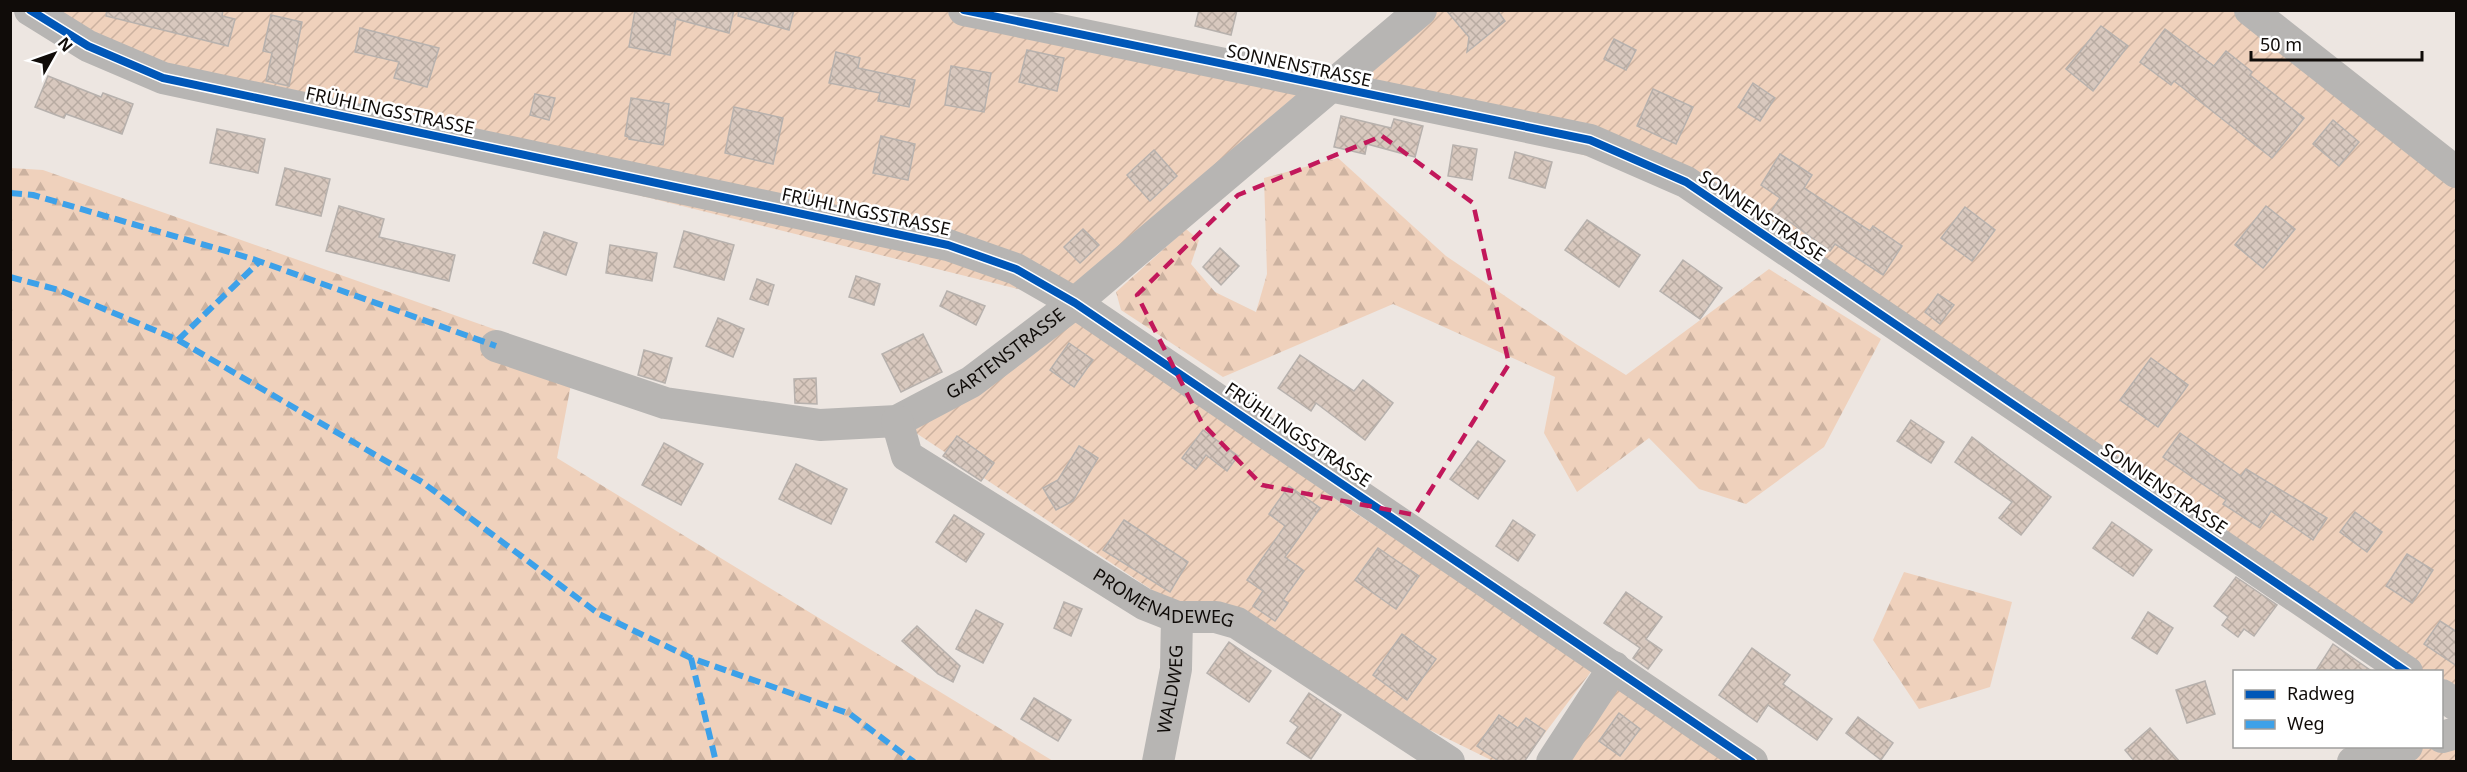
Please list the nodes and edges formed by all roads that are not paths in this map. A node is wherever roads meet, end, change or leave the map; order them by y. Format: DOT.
graph roads {
  1 [pos="30,10"];
  2 [pos="964,10"];
  3 [pos="1421,10"];
  4 [pos="2250,10"];
  5 [pos="1330,88"];
  6 [pos="2457,172"];
  7 [pos="1076,303"];
  8 [pos="496,346"];
  9 [pos="897,421"];
  10 [pos="1177,617"];
  11 [pos="1614,667"];
  12 [pos="2404,670"];
  13 [pos="2443,696"];
  14 [pos="2457,705"];
  15 [pos="2403,748"];
  16 [pos="1158,762"];
  17 [pos="1449,762"];
  18 [pos="1552,762"];
  19 [pos="1752,762"];
  20 [pos="2353,762"];
  1 -- 7 [label="street, FRÜHLINGSSTRASSE"];
  2 -- 5 [label="street, SONNENSTRASSE"];
  3 -- 5 [label="street, GARTENSTRASSE"];
  4 -- 6 [label="street"];
  5 -- 7 [label="street, GARTENSTRASSE"];
  5 -- 12 [label="street, SONNENSTRASSE"];
  7 -- 9 [label="street, GARTENSTRASSE"];
  7 -- 11 [label="street, FRÜHLINGSSTRASSE"];
  8 -- 9 [label="street, GARTENSTRASSE"];
  9 -- 10 [label="street, PROMENADEWEG"];
  10 -- 16 [label="street, WALDWEG"];
  10 -- 17 [label="street, PROMENADEWEG"];
  11 -- 18 [label="street"];
  11 -- 19 [label="street, FRÜHLINGSSTRASSE"];
  13 -- 14 [label="street"];
  15 -- 20 [label="street"];
}
